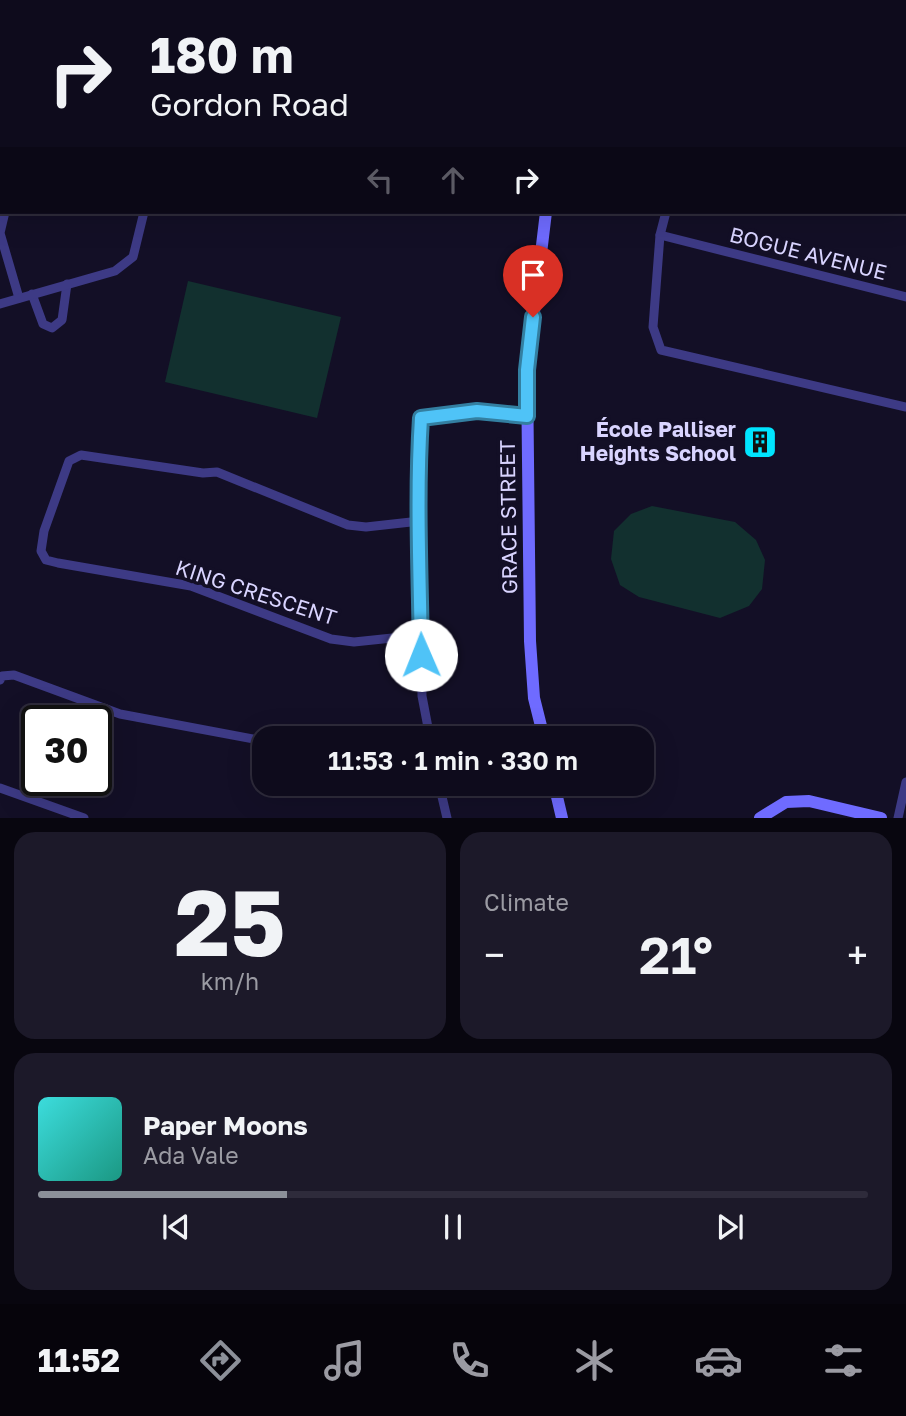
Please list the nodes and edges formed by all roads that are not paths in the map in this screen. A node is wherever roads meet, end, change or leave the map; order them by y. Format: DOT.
graph roads {
  1 [pos="5,214"];
  2 [pos="144,214"];
  3 [pos="546,214"];
  4 [pos="665,214"];
  5 [pos="660,235"];
  6 [pos="67,284"];
  7 [pos="32,294"];
  8 [pos="906,297"];
  9 [pos="19,298"];
  10 [pos="0,304"];
  11 [pos="906,407"];
  12 [pos="527,416"];
  13 [pos="420,521"];
  14 [pos="421,635"];
  15 [pos="0,680"];
  16 [pos="428,726"];
  17 [pos="541,726"];
  18 [pos="252,739"];
  19 [pos="906,782"];
  20 [pos="0,788"];
  21 [pos="442,796"];
  22 [pos="557,796"];
  23 [pos="83,817"];
  24 [pos="447,817"];
  25 [pos="562,817"];
  26 [pos="760,817"];
  27 [pos="881,817"];
  28 [pos="898,817"];
  1 -- 9 [label="street"];
  2 -- 6 [label="street"];
  3 -- 12 [label="street, GRACE STREET"];
  4 -- 5 [label="street"];
  5 -- 8 [label="street, BOGUE AVENUE"];
  5 -- 11 [label="street"];
  6 -- 7 [label="street"];
  6 -- 7 [label="street"];
  7 -- 9 [label="street"];
  9 -- 10 [label="street"];
  12 -- 13 [label="street"];
  12 -- 17 [label="street, GRACE STREET"];
  13 -- 14 [label="street"];
  13 -- 14 [label="street, KING CRESCENT"];
  14 -- 16 [label="street"];
  15 -- 18 [label="street"];
  19 -- 28 [label="street"];
  20 -- 23 [label="street"];
  21 -- 24 [label="street"];
  22 -- 25 [label="street"];
  26 -- 27 [label="street"];
}
